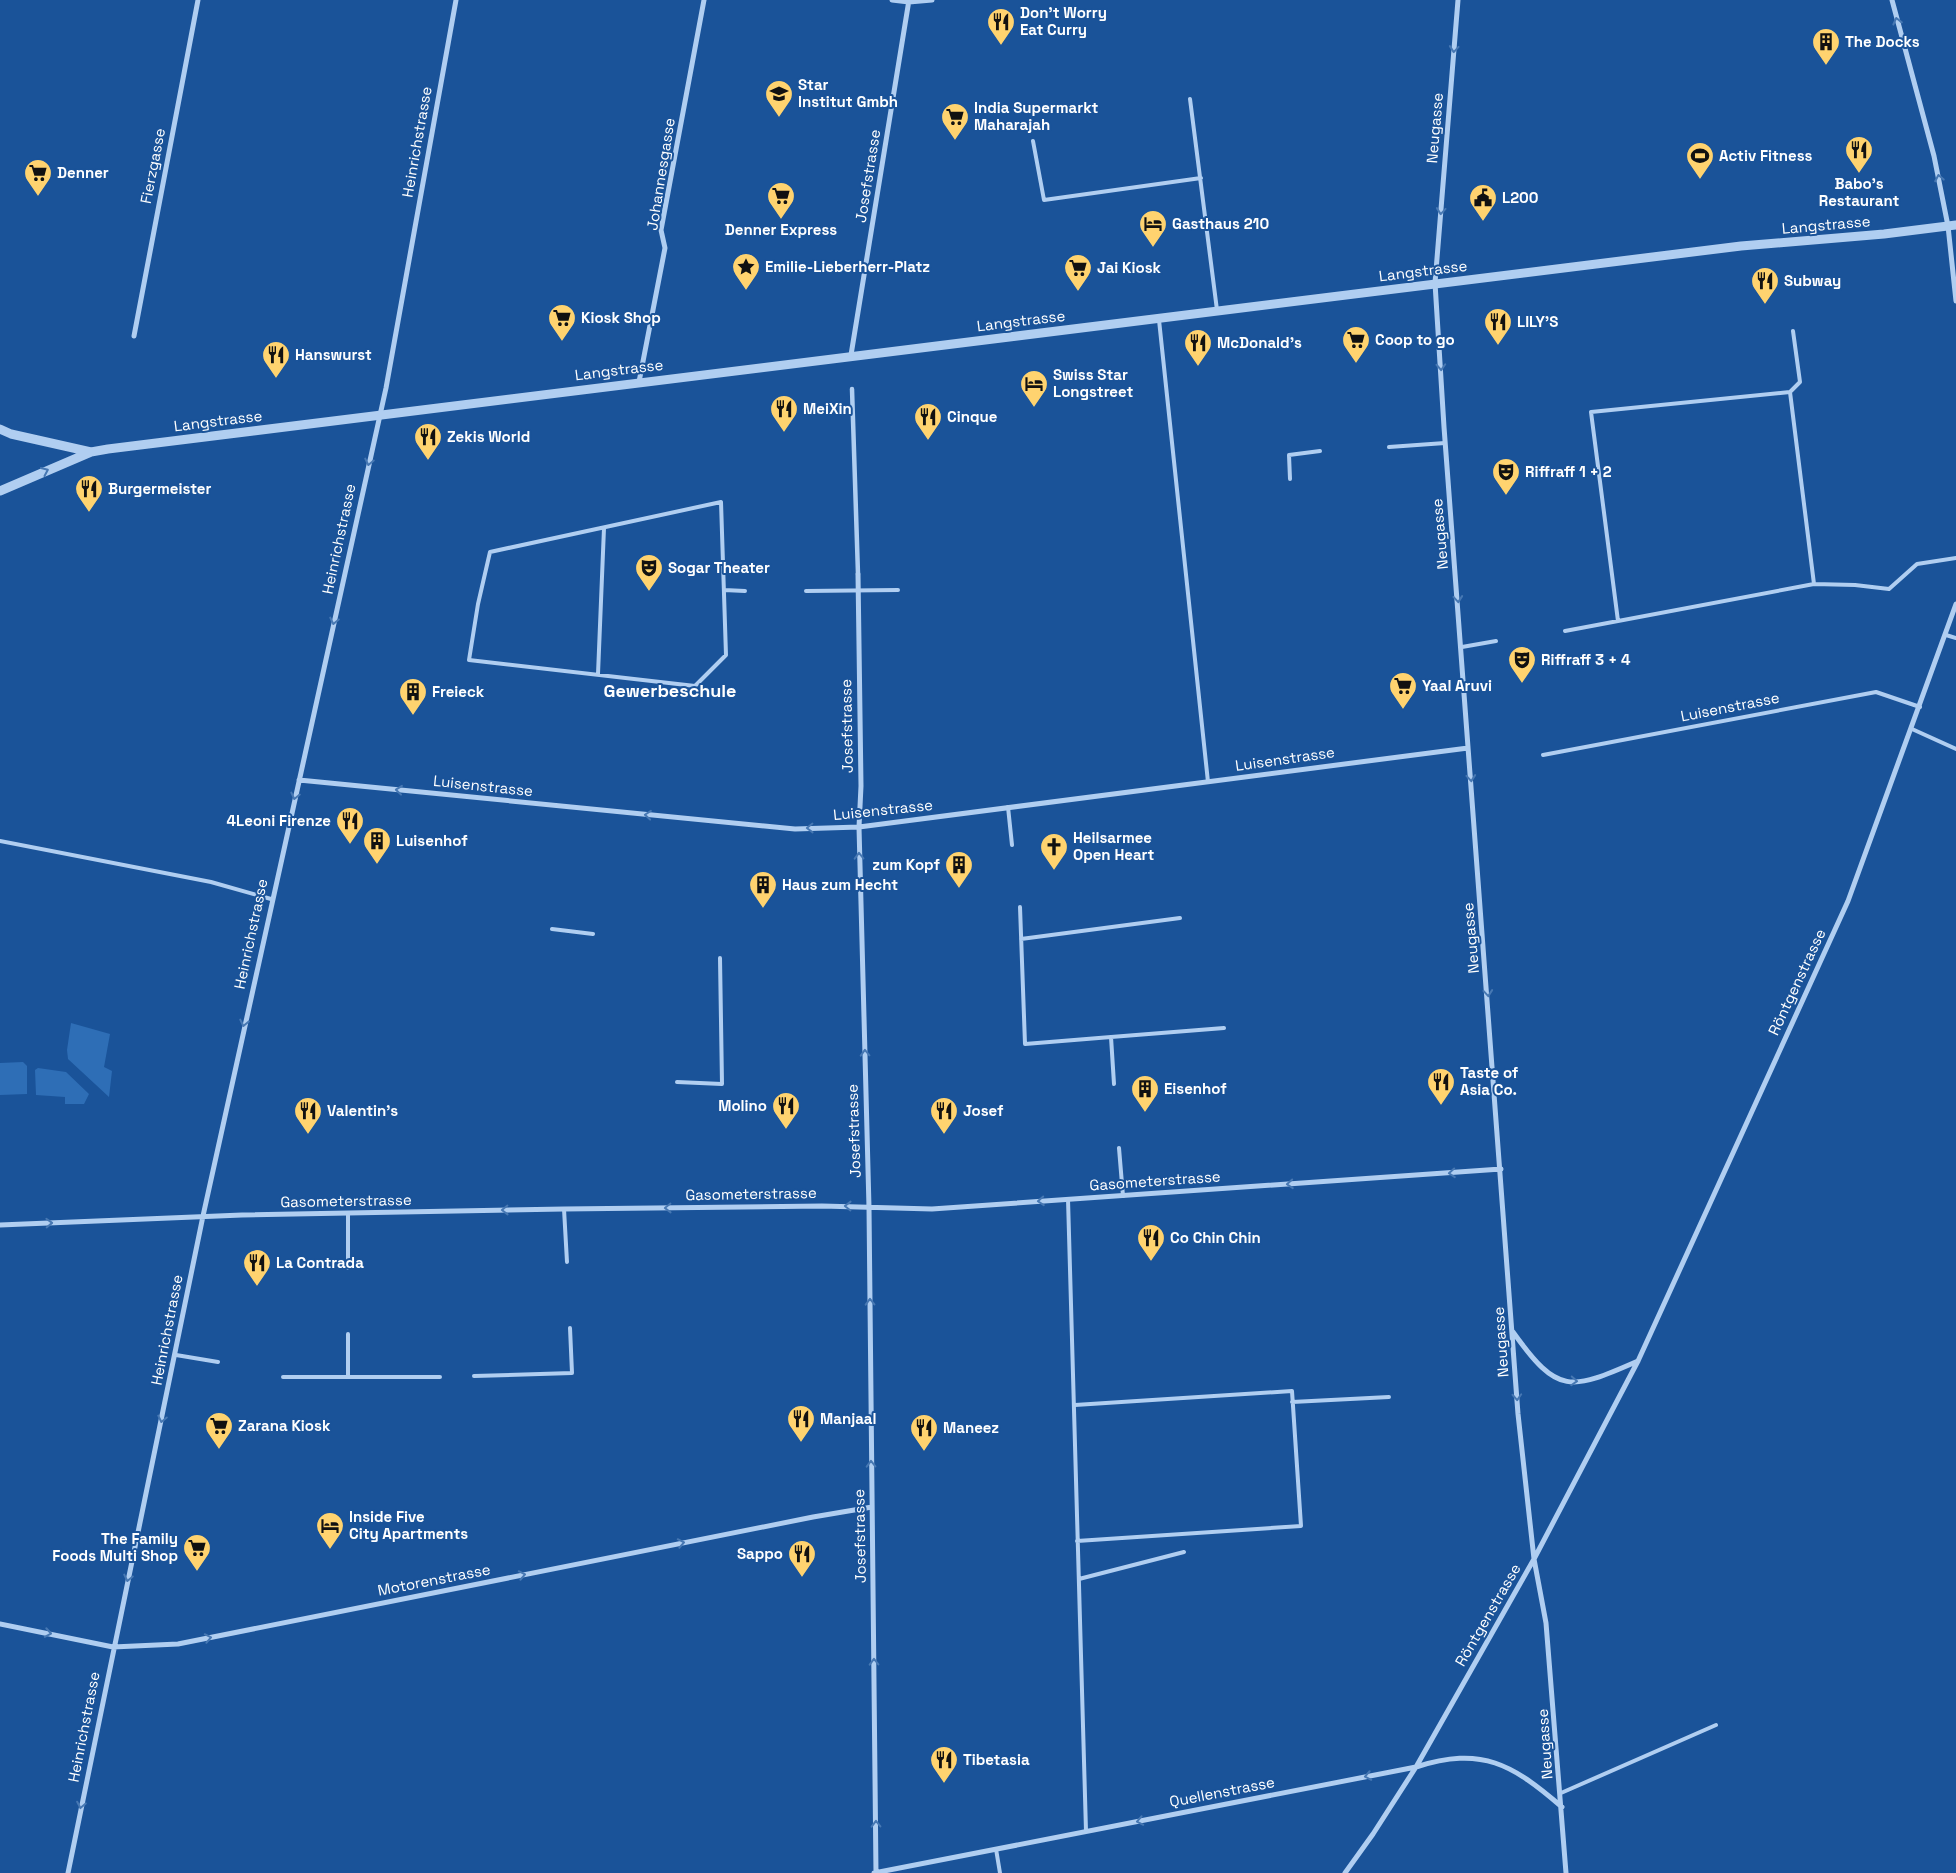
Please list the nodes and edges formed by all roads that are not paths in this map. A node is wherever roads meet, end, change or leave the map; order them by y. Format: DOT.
graph roads {
  1 [pos="198,0"];
  2 [pos="456,0"];
  3 [pos="704,0"];
  4 [pos="892,0"];
  5 [pos="932,0"];
  6 [pos="1458,0"];
  7 [pos="1892,0"];
  8 [pos="909,1"];
  9 [pos="1190,99"];
  10 [pos="1033,141"];
  11 [pos="1201,178"];
  12 [pos="1952,225"];
  13 [pos="1436,283"];
  14 [pos="1956,301"];
  15 [pos="1217,310"];
  16 [pos="1158,318"];
  17 [pos="1793,331"];
  18 [pos="134,336"];
  19 [pos="851,355"];
  20 [pos="639,382"];
  21 [pos="852,389"];
  22 [pos="1790,392"];
  23 [pos="380,414"];
  24 [pos="0,429"];
  25 [pos="1446,443"];
  26 [pos="1389,447"];
  27 [pos="91,452"];
  28 [pos="1320,452"];
  29 [pos="1290,479"];
  30 [pos="0,491"];
  31 [pos="604,528"];
  32 [pos="1956,558"];
  33 [pos="858,574"];
  34 [pos="1814,584"];
  35 [pos="724,590"];
  36 [pos="898,590"];
  37 [pos="745,591"];
  38 [pos="806,591"];
  39 [pos="858,591"];
  40 [pos="1956,604"];
  41 [pos="1618,621"];
  42 [pos="1566,631"];
  43 [pos="1946,635"];
  44 [pos="1956,638"];
  45 [pos="1496,641"];
  46 [pos="1462,647"];
  47 [pos="598,674"];
  48 [pos="1920,707"];
  49 [pos="1912,729"];
  50 [pos="1468,748"];
  51 [pos="1956,749"];
  52 [pos="1543,755"];
  53 [pos="299,780"];
  54 [pos="1208,782"];
  55 [pos="1008,807"];
  56 [pos="859,827"];
  57 [pos="0,842"];
  58 [pos="1012,845"];
  59 [pos="271,899"];
  60 [pos="1020,907"];
  61 [pos="1180,918"];
  62 [pos="552,930"];
  63 [pos="593,934"];
  64 [pos="1021,939"];
  65 [pos="720,958"];
  66 [pos="1224,1028"];
  67 [pos="1111,1037"];
  68 [pos="677,1082"];
  69 [pos="1114,1084"];
  70 [pos="1119,1148"];
  71 [pos="1501,1169"];
  72 [pos="1123,1196"];
  73 [pos="1068,1200"];
  74 [pos="869,1207"];
  75 [pos="564,1209"];
  76 [pos="348,1214"];
  77 [pos="202,1216"];
  78 [pos="0,1225"];
  79 [pos="567,1262"];
  80 [pos="348,1268"];
  81 [pos="570,1328"];
  82 [pos="1513,1331"];
  83 [pos="348,1334"];
  84 [pos="176,1355"];
  85 [pos="1638,1361"];
  86 [pos="218,1362"];
  87 [pos="474,1376"];
  88 [pos="283,1377"];
  89 [pos="348,1377"];
  90 [pos="440,1377"];
  91 [pos="1389,1397"];
  92 [pos="1292,1402"];
  93 [pos="1075,1405"];
  94 [pos="872,1507"];
  95 [pos="1078,1541"];
  96 [pos="1184,1552"];
  97 [pos="1534,1559"];
  98 [pos="1079,1579"];
  99 [pos="0,1624"];
  100 [pos="113,1647"];
  101 [pos="1716,1725"];
  102 [pos="1416,1767"];
  103 [pos="1561,1793"];
  104 [pos="1562,1806"];
  105 [pos="1086,1831"];
  106 [pos="996,1849"];
  107 [pos="68,1873"];
  108 [pos="875,1873"];
  109 [pos="1000,1873"];
  110 [pos="1345,1873"];
  111 [pos="1566,1873"];
  1 -- 18 [label="street, Fierzgasse"];
  2 -- 23 [label="street, Heinrichstrasse"];
  3 -- 20 [label="street, Johannesgasse"];
  4 -- 8 [label="street"];
  5 -- 8 [label="street"];
  6 -- 13 [label="street, Neugasse, one-way"];
  12 -- 7 [label="street, one-way"];
  8 -- 19 [label="street, Josefstrasse"];
  9 -- 11 [label="lane"];
  10 -- 11 [label="lane"];
  11 -- 15 [label="lane"];
  12 -- 13 [label="street, Langstrasse"];
  12 -- 14 [label="street"];
  13 -- 15 [label="street, Langstrasse"];
  13 -- 25 [label="street, Neugasse, one-way"];
  15 -- 16 [label="street, Langstrasse"];
  16 -- 19 [label="street, Langstrasse"];
  16 -- 54 [label="lane"];
  17 -- 22 [label="lane"];
  19 -- 20 [label="street, Langstrasse"];
  20 -- 23 [label="street, Langstrasse"];
  21 -- 33 [label="street, Josefstrasse"];
  22 -- 34 [label="lane"];
  22 -- 41 [label="lane"];
  23 -- 27 [label="street, Langstrasse"];
  23 -- 53 [label="street, Heinrichstrasse, one-way"];
  24 -- 27 [label="street"];
  25 -- 26 [label="lane"];
  25 -- 46 [label="street, Neugasse, one-way"];
  30 -- 27 [label="street, one-way"];
  28 -- 29 [label="lane"];
  31 -- 35 [label="lane"];
  31 -- 47 [label="lane"];
  31 -- 47 [label="lane"];
  32 -- 34 [label="lane"];
  33 -- 39 [label="street, Josefstrasse"];
  34 -- 41 [label="lane"];
  35 -- 37 [label="lane"];
  35 -- 47 [label="lane"];
  36 -- 39 [label="lane"];
  38 -- 39 [label="lane"];
  39 -- 56 [label="street, Josefstrasse"];
  40 -- 43 [label="street, Röntgenstrasse"];
  41 -- 42 [label="lane"];
  43 -- 44 [label="lane"];
  43 -- 48 [label="street, Röntgenstrasse"];
  45 -- 46 [label="lane"];
  46 -- 50 [label="street, Neugasse"];
  48 -- 49 [label="street, Röntgenstrasse"];
  48 -- 52 [label="lane, Luisenstrasse"];
  49 -- 51 [label="lane"];
  49 -- 85 [label="street, Röntgenstrasse"];
  50 -- 54 [label="street, Luisenstrasse"];
  50 -- 71 [label="street, Neugasse, one-way"];
  56 -- 53 [label="street, Luisenstrasse, one-way"];
  53 -- 59 [label="street, Heinrichstrasse, one-way"];
  54 -- 55 [label="street, Luisenstrasse"];
  55 -- 56 [label="street, Luisenstrasse"];
  55 -- 58 [label="lane"];
  74 -- 56 [label="street, Josefstrasse, one-way"];
  57 -- 59 [label="lane"];
  59 -- 77 [label="street, Heinrichstrasse, one-way"];
  60 -- 64 [label="lane"];
  61 -- 64 [label="lane"];
  62 -- 63 [label="lane"];
  64 -- 67 [label="lane"];
  65 -- 68 [label="lane"];
  66 -- 67 [label="lane"];
  67 -- 69 [label="lane"];
  70 -- 72 [label="lane"];
  71 -- 72 [label="street, Gasometerstrasse, one-way"];
  71 -- 82 [label="street, Neugasse"];
  72 -- 73 [label="street, Gasometerstrasse"];
  73 -- 74 [label="street, Gasometerstrasse, one-way"];
  73 -- 93 [label="lane"];
  74 -- 75 [label="street, Gasometerstrasse, one-way"];
  94 -- 74 [label="street, Josefstrasse, one-way"];
  75 -- 76 [label="street, Gasometerstrasse, one-way"];
  75 -- 79 [label="lane"];
  76 -- 77 [label="street, Gasometerstrasse"];
  76 -- 80 [label="lane"];
  78 -- 77 [label="street, Gasometerstrasse, one-way"];
  77 -- 84 [label="street, Heinrichstrasse"];
  81 -- 87 [label="lane"];
  82 -- 85 [label="street, one-way"];
  82 -- 97 [label="street, Neugasse, one-way"];
  83 -- 89 [label="lane"];
  84 -- 86 [label="lane"];
  84 -- 100 [label="street, Heinrichstrasse, one-way"];
  85 -- 97 [label="street, Röntgenstrasse"];
  88 -- 89 [label="lane"];
  89 -- 90 [label="lane"];
  91 -- 92 [label="lane"];
  92 -- 93 [label="lane"];
  92 -- 95 [label="lane"];
  93 -- 95 [label="lane"];
  100 -- 94 [label="street, Motorenstrasse, one-way"];
  108 -- 94 [label="street, Josefstrasse, one-way"];
  95 -- 98 [label="lane"];
  96 -- 98 [label="lane"];
  97 -- 102 [label="street, Röntgenstrasse"];
  97 -- 103 [label="street, Neugasse"];
  98 -- 105 [label="lane"];
  99 -- 100 [label="street, Motorenstrasse, one-way"];
  100 -- 107 [label="street, Heinrichstrasse, one-way"];
  101 -- 103 [label="lane"];
  102 -- 104 [label="street, Quellenstrasse"];
  102 -- 105 [label="street, Quellenstrasse, one-way"];
  102 -- 110 [label="street, Röntgenstrasse"];
  103 -- 104 [label="street, Neugasse"];
  104 -- 111 [label="street, Neugasse"];
  105 -- 106 [label="street, Quellenstrasse"];
  106 -- 108 [label="street, Quellenstrasse"];
  106 -- 109 [label="lane"];
}
